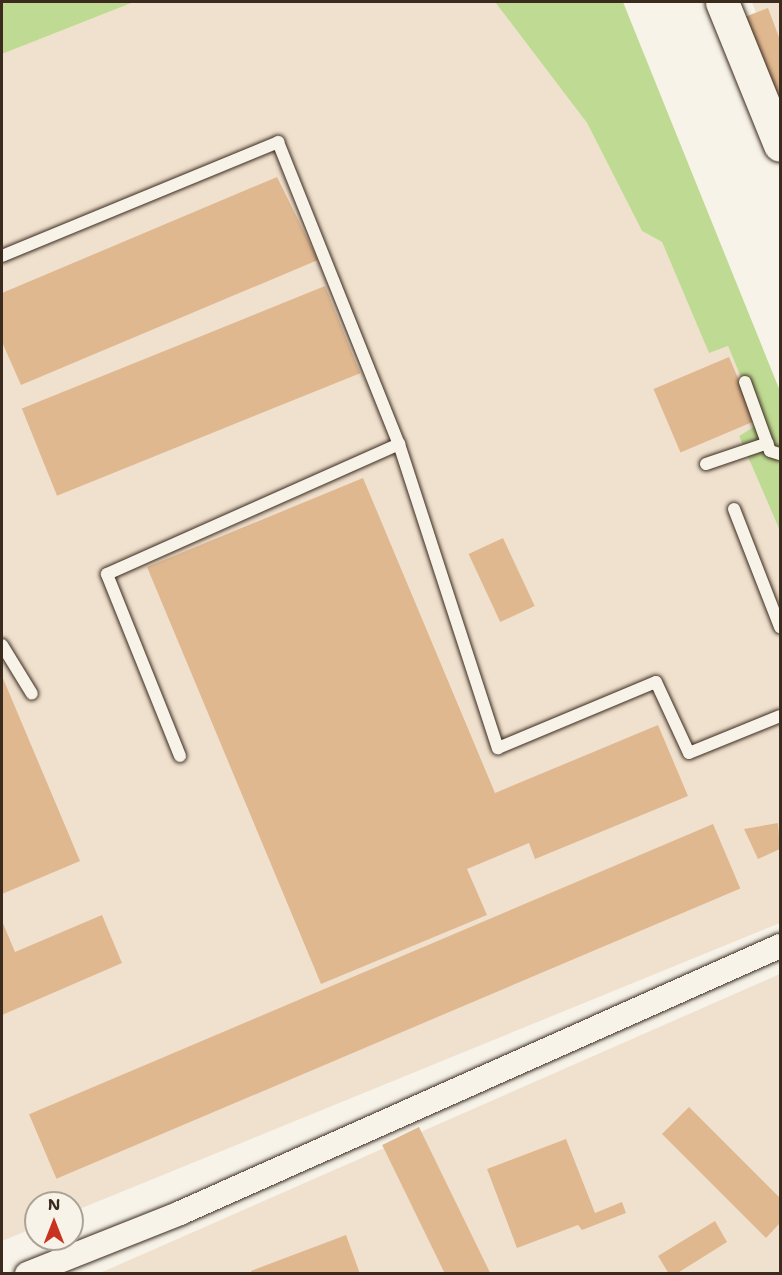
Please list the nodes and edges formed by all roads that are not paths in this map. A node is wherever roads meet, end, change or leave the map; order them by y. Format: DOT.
graph roads {
  1 [pos="722,2"];
  2 [pos="780,146"];
  3 [pos="2,256"];
  4 [pos="745,382"];
  5 [pos="768,443"];
  6 [pos="399,444"];
  7 [pos="780,454"];
  8 [pos="706,464"];
  9 [pos="734,509"];
  10 [pos="780,627"];
  11 [pos="2,645"];
  12 [pos="32,694"];
  13 [pos="780,716"];
  14 [pos="180,756"];
  15 [pos="780,946"];
  16 [pos="27,1274"];
  1 -- 2 [label="street"];
  3 -- 6 [label="lane"];
  4 -- 5 [label="lane"];
  5 -- 7 [label="lane"];
  5 -- 8 [label="lane"];
  6 -- 13 [label="lane"];
  6 -- 14 [label="lane"];
  9 -- 10 [label="lane"];
  11 -- 12 [label="lane"];
  15 -- 16 [label="street"];
}
